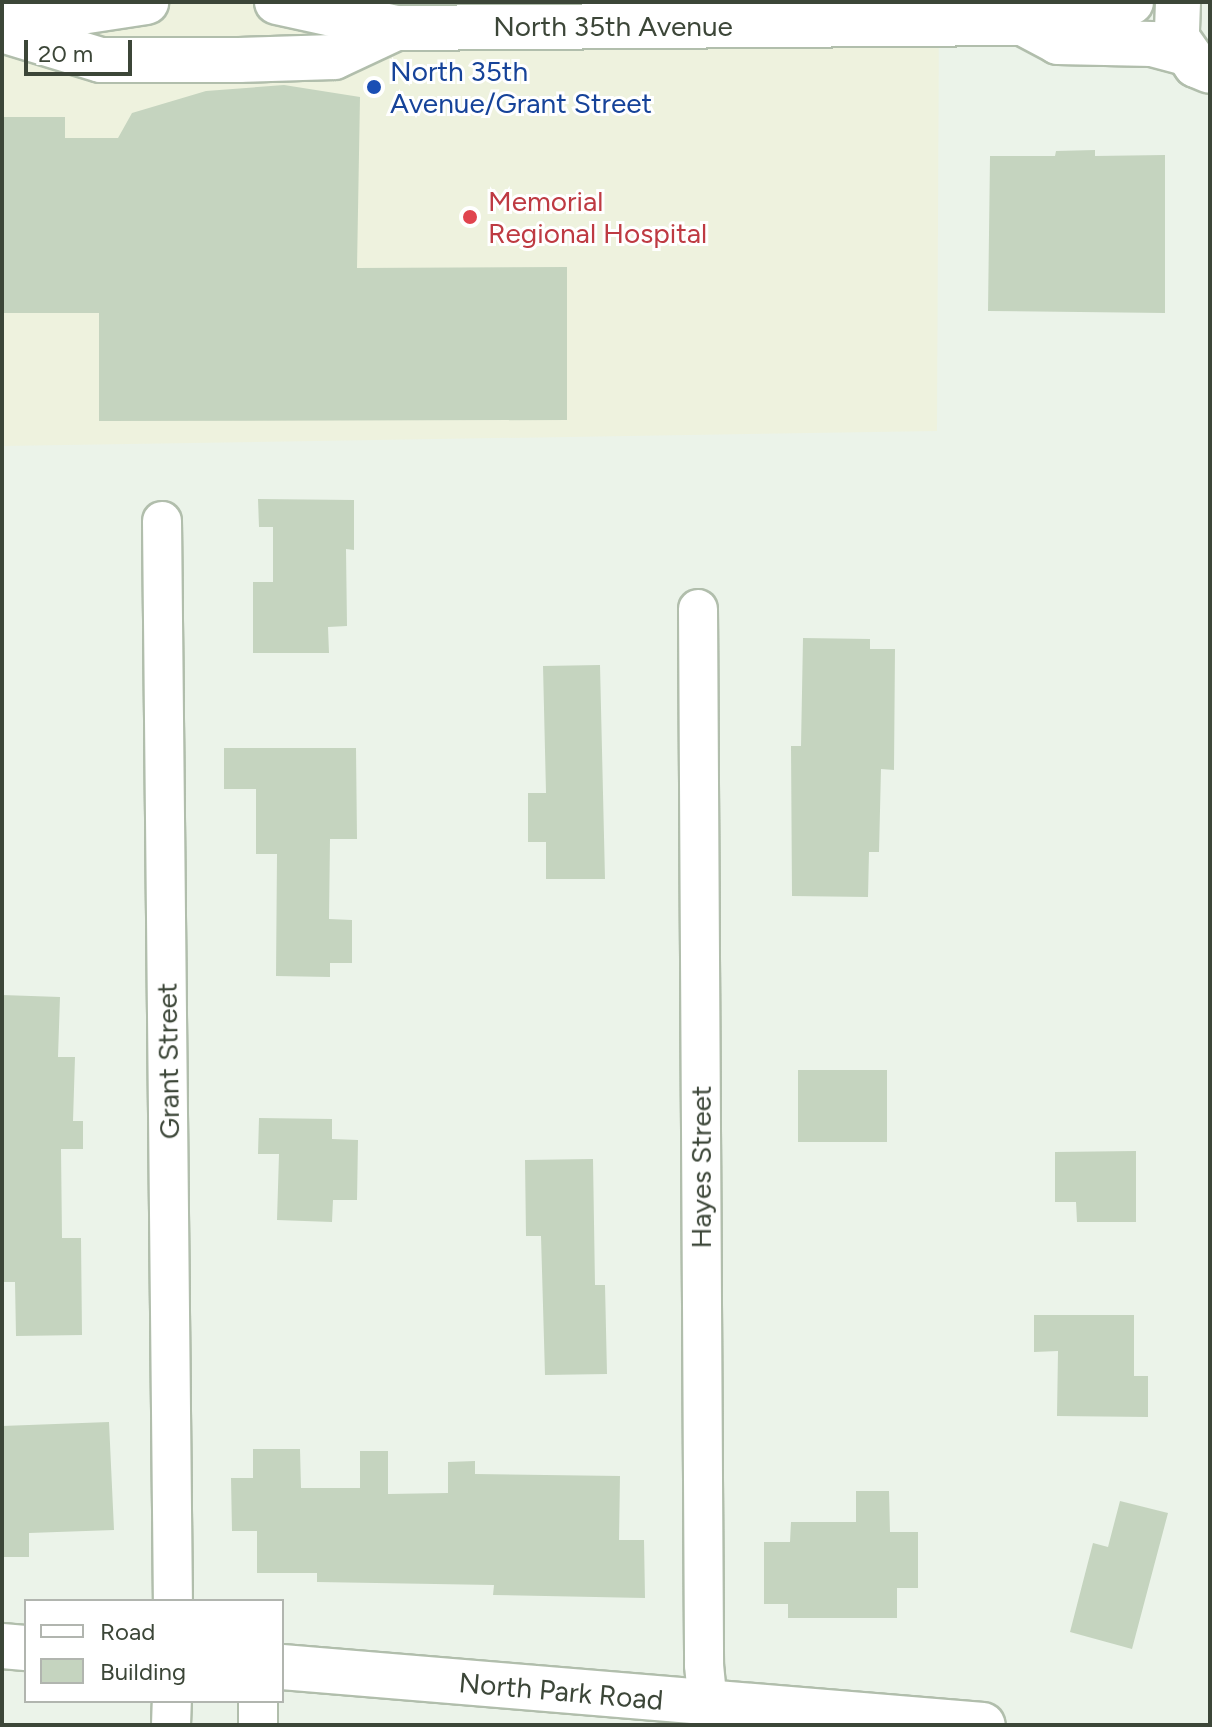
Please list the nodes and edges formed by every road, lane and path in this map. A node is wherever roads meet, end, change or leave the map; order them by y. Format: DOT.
graph roads {
  1 [pos="146,2"];
  2 [pos="277,2"];
  3 [pos="1131,2"];
  4 [pos="1178,2"];
  5 [pos="1023,23"];
  6 [pos="2,27"];
  7 [pos="396,28"];
  8 [pos="1197,62"];
  9 [pos="162,521"];
  10 [pos="698,609"];
  11 [pos="173,1599"];
  12 [pos="2,1646"];
  13 [pos="24,1648"];
  14 [pos="284,1667"];
  15 [pos="172,1703"];
  16 [pos="258,1703"];
  17 [pos="709,1714"];
  18 [pos="171,1725"];
  19 [pos="258,1725"];
  20 [pos="983,1725"];
  1 -- 6 [label="street, North 35th Avenue"];
  2 -- 7 [label="street, North 35th Avenue"];
  3 -- 5 [label="street, North 35th Avenue"];
  4 -- 8 [label="street"];
  5 -- 7 [label="street, North 35th Avenue"];
  5 -- 8 [label="street, North 35th Avenue"];
  6 -- 7 [label="street, North 35th Avenue"];
  9 -- 11 [label="street, Grant Street"];
  10 -- 17 [label="street, Hayes Street"];
  12 -- 13 [label="street"];
  14 -- 17 [label="street, North Park Road"];
  15 -- 18 [label="street"];
  16 -- 19 [label="street"];
  17 -- 20 [label="street, North Park Road"];
}
